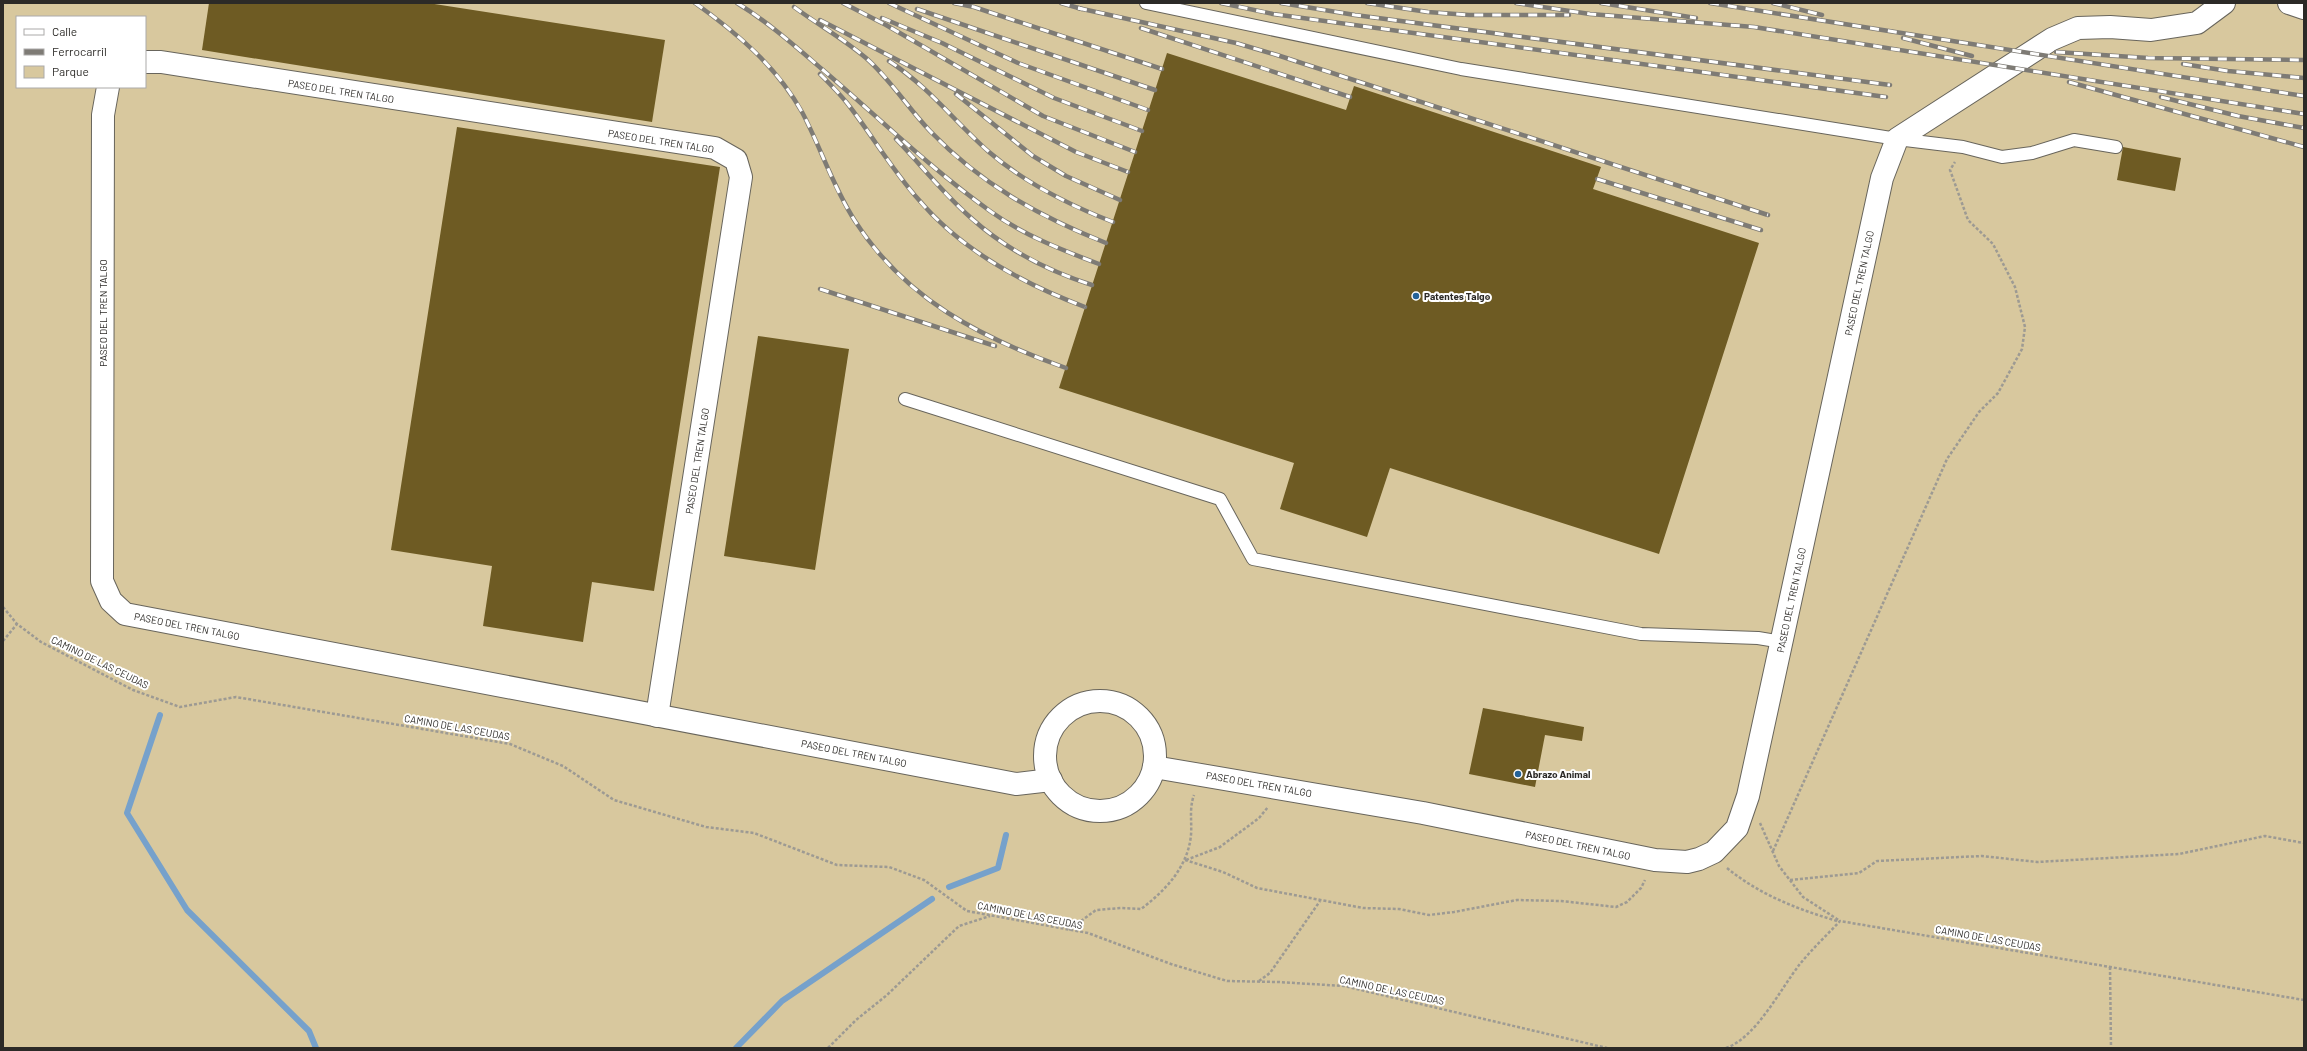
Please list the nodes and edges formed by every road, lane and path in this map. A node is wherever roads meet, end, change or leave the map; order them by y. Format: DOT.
graph roads {
  1 [pos="1146,3"];
  2 [pos="2224,3"];
  3 [pos="2289,3"];
  4 [pos="2304,8"];
  5 [pos="146,62"];
  6 [pos="108,88"];
  7 [pos="1897,139"];
  8 [pos="1963,147"];
  9 [pos="2116,147"];
  10 [pos="905,399"];
  11 [pos="3,607"];
  12 [pos="17,624"];
  13 [pos="3,641"];
  14 [pos="1782,642"];
  15 [pos="657,716"];
  16 [pos="1154,767"];
  17 [pos="1203,775"];
  18 [pos="1051,780"];
  19 [pos="1283,789"];
  20 [pos="1748,796"];
  21 [pos="2304,843"];
  22 [pos="1773,851"];
  23 [pos="1714,852"];
  24 [pos="1186,860"];
  25 [pos="1655,860"];
  26 [pos="1790,880"];
  27 [pos="1320,901"];
  28 [pos="992,916"];
  29 [pos="1840,921"];
  30 [pos="1069,930"];
  31 [pos="2110,967"];
  32 [pos="1259,981"];
  33 [pos="2304,1000"];
  34 [pos="828,1048"];
  35 [pos="1607,1048"];
  36 [pos="1726,1048"];
  37 [pos="2111,1048"];
  1 -- 7 [label="lane"];
  2 -- 7 [label="street"];
  3 -- 4 [label="street"];
  5 -- 15 [label="street, PASEO DEL TREN TALGO"];
  6 -- 15 [label="street, PASEO DEL TREN TALGO"];
  7 -- 8 [label="lane"];
  7 -- 14 [label="street, PASEO DEL TREN TALGO"];
  8 -- 9 [label="lane"];
  8 -- 22 [label="path"];
  10 -- 14 [label="lane"];
  11 -- 12 [label="path, CAMINO DE LAS CEUDAS"];
  12 -- 13 [label="path"];
  12 -- 28 [label="path, CAMINO DE LAS CEUDAS"];
  14 -- 20 [label="street, PASEO DEL TREN TALGO"];
  15 -- 18 [label="street, PASEO DEL TREN TALGO"];
  16 -- 17 [label="street, PASEO DEL TREN TALGO"];
  16 -- 18 [label="street"];
  16 -- 18 [label="street"];
  17 -- 19 [label="street, PASEO DEL TREN TALGO"];
  17 -- 24 [label="path"];
  19 -- 24 [label="path"];
  19 -- 25 [label="street, PASEO DEL TREN TALGO"];
  20 -- 22 [label="path"];
  20 -- 23 [label="street, PASEO DEL TREN TALGO"];
  21 -- 26 [label="path"];
  22 -- 26 [label="path"];
  23 -- 25 [label="street, PASEO DEL TREN TALGO"];
  23 -- 29 [label="path, CAMINO DE LAS CEUDAS"];
  24 -- 27 [label="path"];
  24 -- 30 [label="path"];
  25 -- 27 [label="path"];
  26 -- 29 [label="path"];
  27 -- 32 [label="path"];
  28 -- 30 [label="path, CAMINO DE LAS CEUDAS"];
  28 -- 34 [label="path"];
  29 -- 31 [label="path, CAMINO DE LAS CEUDAS"];
  29 -- 36 [label="path"];
  30 -- 32 [label="path, CAMINO DE LAS CEUDAS"];
  31 -- 33 [label="path, CAMINO DE LAS CEUDAS"];
  31 -- 37 [label="path"];
  32 -- 35 [label="path, CAMINO DE LAS CEUDAS"];
}
